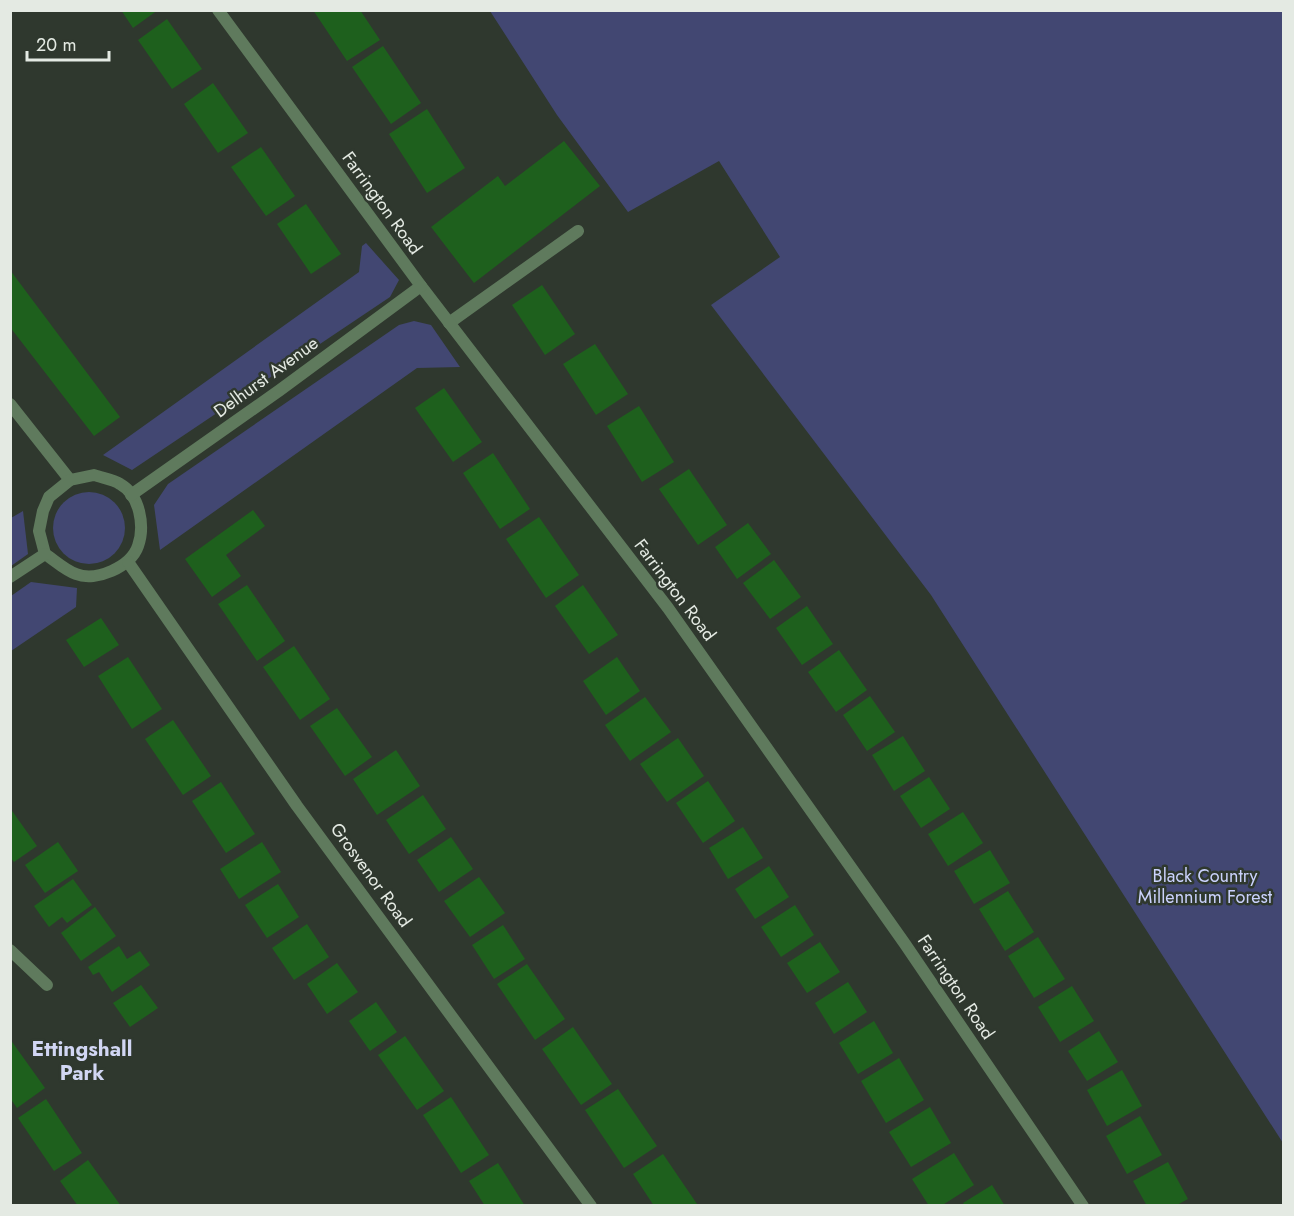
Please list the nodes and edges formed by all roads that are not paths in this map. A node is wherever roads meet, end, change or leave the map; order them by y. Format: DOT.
graph roads {
  1 [pos="218,10"];
  2 [pos="578,231"];
  3 [pos="421,286"];
  4 [pos="449,324"];
  5 [pos="10,404"];
  6 [pos="70,480"];
  7 [pos="131,495"];
  8 [pos="45,554"];
  9 [pos="128,562"];
  10 [pos="10,577"];
  11 [pos="10,950"];
  12 [pos="47,985"];
  13 [pos="591,1206"];
  14 [pos="1083,1206"];
  1 -- 3 [label="street, Farrington Road"];
  2 -- 4 [label="street"];
  3 -- 4 [label="street, Farrington Road"];
  3 -- 7 [label="street, Delhurst Avenue"];
  4 -- 14 [label="street, Farrington Road"];
  5 -- 6 [label="street"];
  6 -- 7 [label="street"];
  6 -- 8 [label="street"];
  7 -- 9 [label="street"];
  8 -- 9 [label="street"];
  8 -- 10 [label="street"];
  9 -- 13 [label="street, Grosvenor Road"];
  11 -- 12 [label="street"];
}
